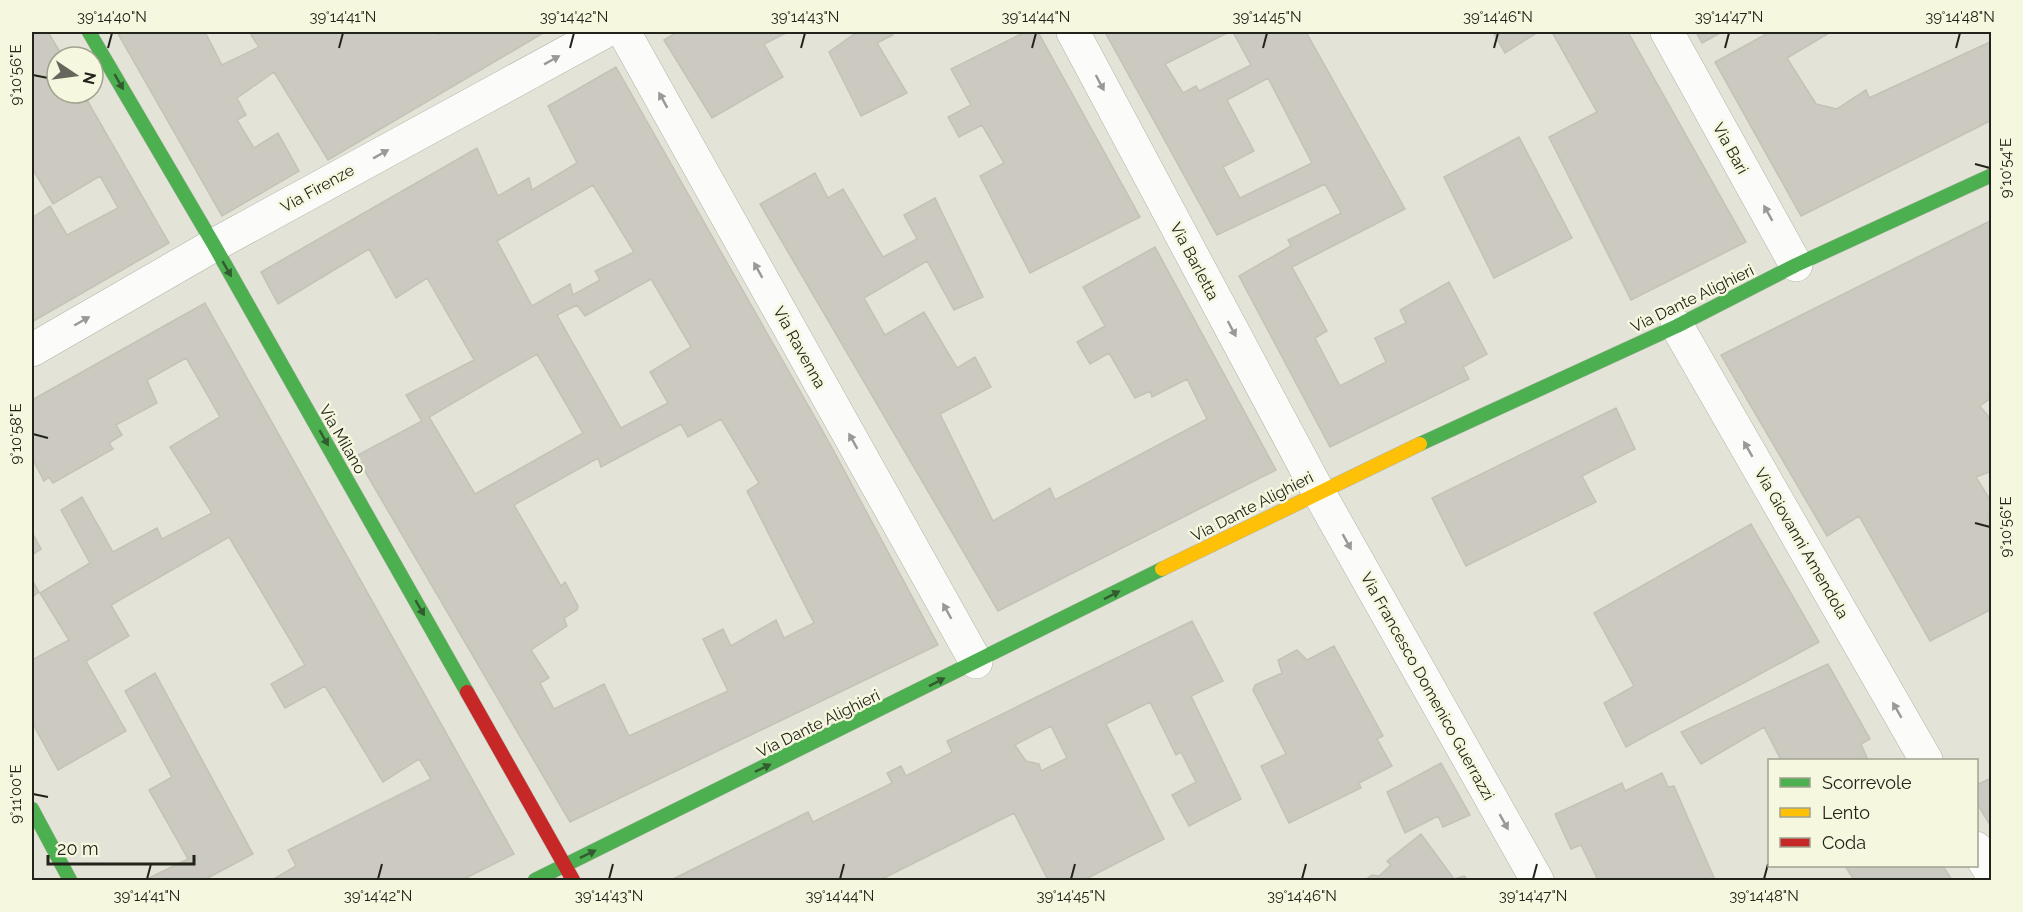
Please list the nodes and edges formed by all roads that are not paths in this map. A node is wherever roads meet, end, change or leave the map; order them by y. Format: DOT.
graph roads {
  1 [pos="89,32"];
  2 [pos="604,32"];
  3 [pos="624,32"];
  4 [pos="1073,32"];
  5 [pos="1666,32"];
  6 [pos="1992,176"];
  7 [pos="214,245"];
  8 [pos="1796,265"];
  9 [pos="1677,326"];
  10 [pos="32,350"];
  11 [pos="1318,491"];
  12 [pos="976,662"];
  13 [pos="1925,759"];
  14 [pos="32,809"];
  15 [pos="1978,850"];
  16 [pos="565,865"];
  17 [pos="1992,874"];
  18 [pos="70,880"];
  19 [pos="535,880"];
  20 [pos="573,880"];
  21 [pos="1537,880"];
  1 -- 7 [label="street, Via Milano, one-way"];
  7 -- 2 [label="street, Via Firenze, one-way"];
  12 -- 3 [label="street, Via Ravenna, one-way"];
  4 -- 11 [label="street, Via Barletta, one-way"];
  8 -- 5 [label="street, Via Bari, one-way"];
  6 -- 8 [label="street, Via Dante Alighieri"];
  10 -- 7 [label="street, Via Firenze, one-way"];
  7 -- 16 [label="street, Via Milano, one-way"];
  8 -- 9 [label="street, Via Dante Alighieri"];
  9 -- 11 [label="street, Via Dante Alighieri"];
  13 -- 9 [label="street, Via Giovanni Amendola, one-way"];
  12 -- 11 [label="street, Via Dante Alighieri, one-way"];
  11 -- 21 [label="street, Via Francesco Domenico Guerrazzi, one-way"];
  16 -- 12 [label="street, Via Dante Alighieri, one-way"];
  14 -- 18 [label="street"];
  15 -- 17 [label="street"];
  16 -- 19 [label="street, Via Dante Alighieri"];
  16 -- 20 [label="street, Via Milano"];
}
